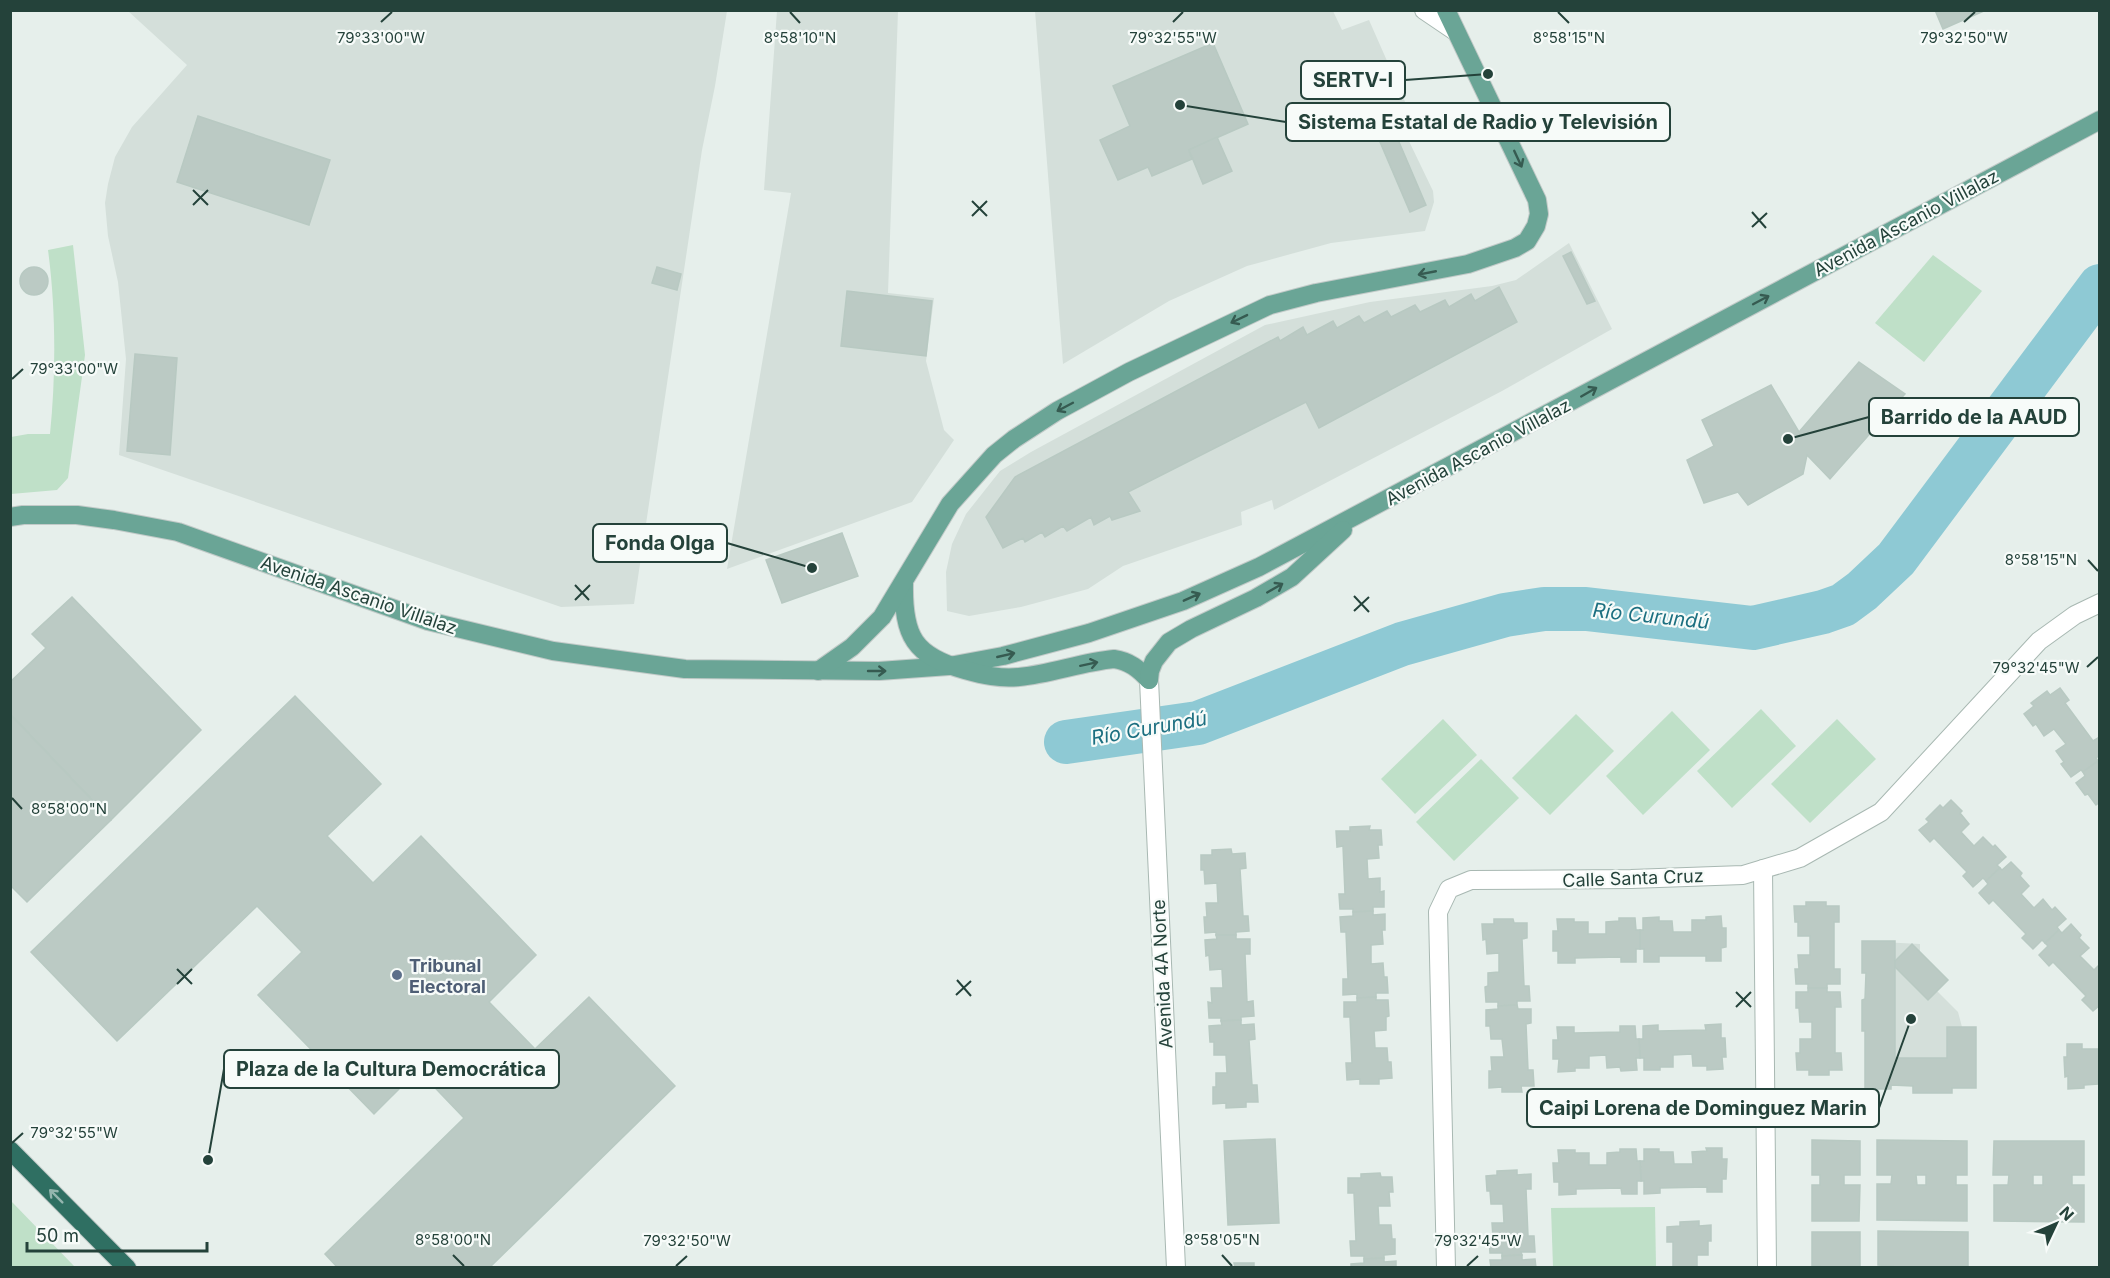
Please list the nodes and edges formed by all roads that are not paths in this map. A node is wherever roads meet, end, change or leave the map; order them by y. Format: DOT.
graph roads {
  1 [pos="1424,10"];
  2 [pos="1446,10"];
  3 [pos="1455,31"];
  4 [pos="2100,120"];
  5 [pos="1359,515"];
  6 [pos="10,517"];
  7 [pos="904,582"];
  8 [pos="2100,603"];
  9 [pos="949,666"];
  10 [pos="818,671"];
  11 [pos="1149,687"];
  12 [pos="1763,868"];
  13 [pos="10,1150"];
  14 [pos="127,1268"];
  15 [pos="1176,1268"];
  16 [pos="1446,1268"];
  17 [pos="1767,1268"];
  1 -- 3 [label="street"];
  2 -- 3 [label="main road"];
  3 -- 7 [label="main road, one-way"];
  5 -- 4 [label="main road, Avenida Ascanio Villalaz, one-way"];
  9 -- 5 [label="main road, Avenida Ascanio Villalaz, one-way"];
  11 -- 5 [label="main road, one-way"];
  6 -- 10 [label="main road, Avenida Ascanio Villalaz"];
  7 -- 9 [label="main road"];
  7 -- 10 [label="main road"];
  8 -- 12 [label="street, Calle Santa Cruz"];
  10 -- 9 [label="main road, Avenida Ascanio Villalaz, one-way"];
  9 -- 11 [label="main road, one-way"];
  11 -- 15 [label="street, Avenida 4A Norte"];
  12 -- 16 [label="street, Calle Santa Cruz"];
  12 -- 17 [label="street"];
  14 -- 13 [label="highway, one-way"];
}
